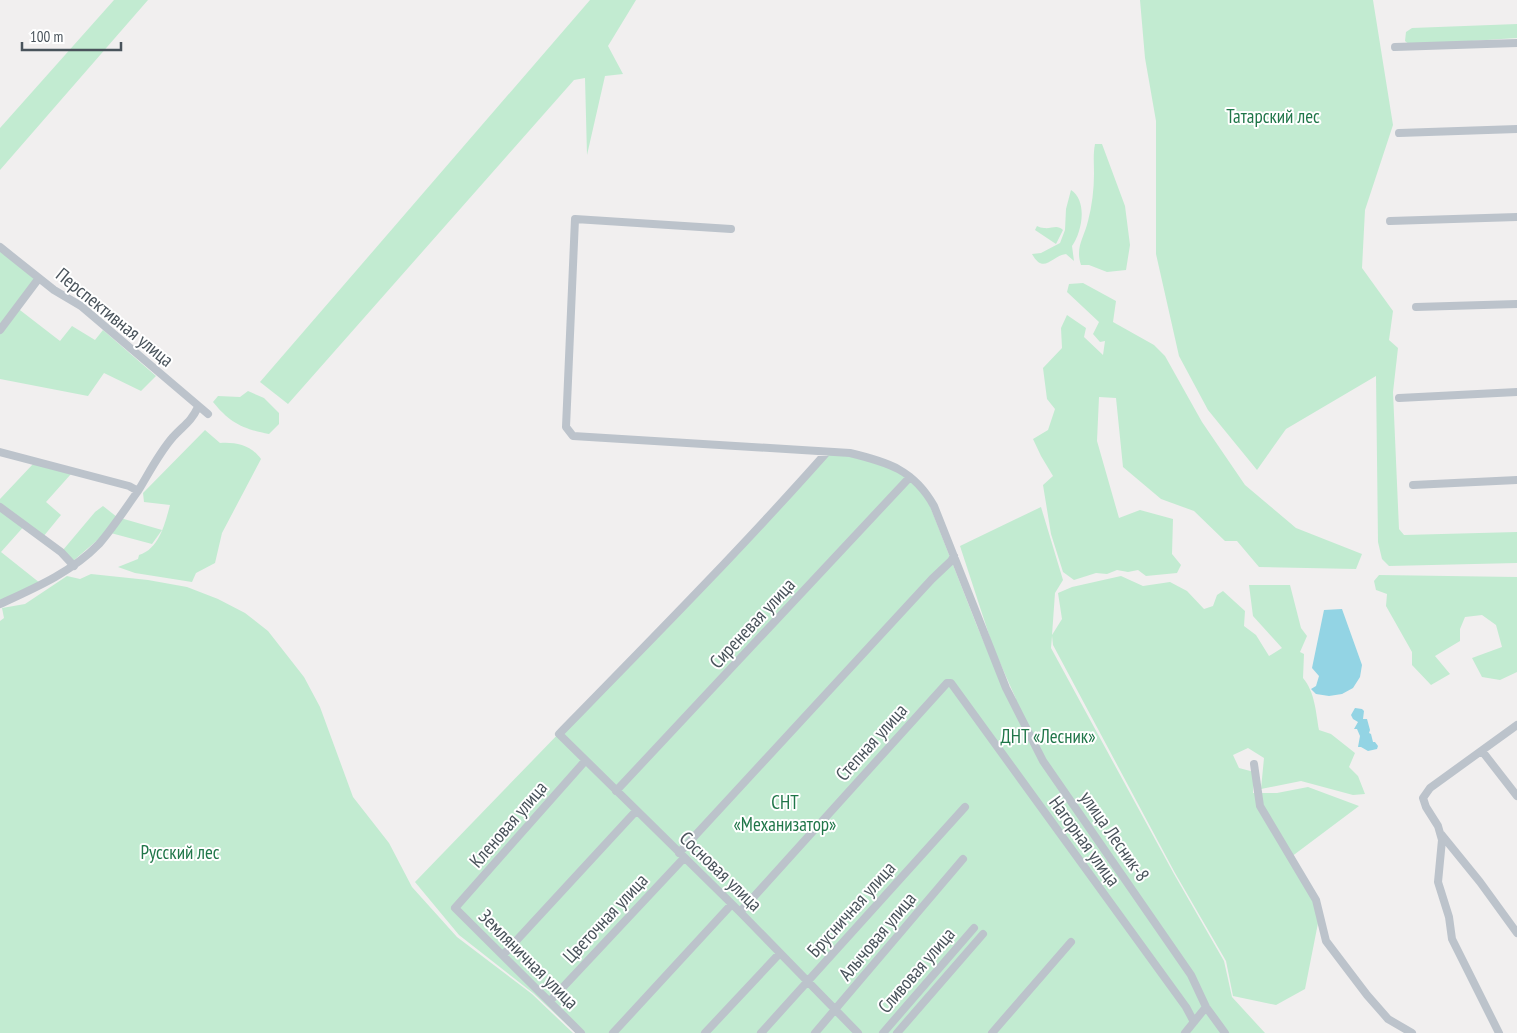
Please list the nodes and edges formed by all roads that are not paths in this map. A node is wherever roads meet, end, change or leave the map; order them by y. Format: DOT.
graph roads {
  1 [pos="1517,44"];
  2 [pos="1395,47"];
  3 [pos="1517,129"];
  4 [pos="1399,134"];
  5 [pos="1517,217"];
  6 [pos="1390,222"];
  7 [pos="731,230"];
  8 [pos="0,247"];
  9 [pos="39,278"];
  10 [pos="1517,304"];
  11 [pos="1416,307"];
  12 [pos="0,330"];
  13 [pos="1517,392"];
  14 [pos="1399,398"];
  15 [pos="198,407"];
  16 [pos="208,414"];
  17 [pos="0,452"];
  18 [pos="827,452"];
  19 [pos="910,477"];
  20 [pos="1517,480"];
  21 [pos="1413,485"];
  22 [pos="138,491"];
  23 [pos="0,507"];
  24 [pos="954,556"];
  25 [pos="74,566"];
  26 [pos="1,602"];
  27 [pos="947,683"];
  28 [pos="1517,725"];
  29 [pos="1482,751"];
  30 [pos="585,761"];
  31 [pos="1254,764"];
  32 [pos="616,791"];
  33 [pos="1517,796"];
  34 [pos="964,807"];
  35 [pos="636,811"];
  36 [pos="1440,833"];
  37 [pos="682,855"];
  38 [pos="964,859"];
  39 [pos="731,904"];
  40 [pos="455,908"];
  41 [pos="740,912"];
  42 [pos="974,928"];
  43 [pos="1517,933"];
  44 [pos="983,934"];
  45 [pos="1071,942"];
  46 [pos="780,953"];
  47 [pos="503,955"];
  48 [pos="808,982"];
  49 [pos="550,1001"];
  50 [pos="1206,1007"];
  51 [pos="836,1010"];
  52 [pos="1194,1022"];
  53 [pos="581,1033"];
  54 [pos="613,1033"];
  55 [pos="705,1033"];
  56 [pos="761,1033"];
  57 [pos="814,1033"];
  58 [pos="858,1033"];
  59 [pos="882,1033"];
  60 [pos="897,1033"];
  61 [pos="992,1033"];
  62 [pos="1185,1033"];
  63 [pos="1225,1033"];
  64 [pos="1412,1033"];
  65 [pos="1499,1033"];
  1 -- 2 [label="street"];
  3 -- 4 [label="street"];
  5 -- 6 [label="street"];
  7 -- 18 [label="street, улица Лесник-8"];
  8 -- 9 [label="street, Перспективная улица"];
  9 -- 12 [label="street"];
  9 -- 15 [label="street, Перспективная улица"];
  10 -- 11 [label="street"];
  13 -- 14 [label="street"];
  15 -- 16 [label="street, Перспективная улица"];
  15 -- 22 [label="street"];
  17 -- 22 [label="street"];
  18 -- 19 [label="street, улица Лесник-8"];
  18 -- 30 [label="street, Сосновая улица"];
  19 -- 24 [label="street, улица Лесник-8"];
  19 -- 32 [label="street, Сиреневая улица"];
  20 -- 21 [label="street"];
  22 -- 25 [label="street"];
  23 -- 25 [label="street"];
  24 -- 37 [label="street, Цветочная улица"];
  24 -- 50 [label="street, улица Лесник-8"];
  25 -- 26 [label="street"];
  27 -- 41 [label="street, Степная улица"];
  27 -- 52 [label="street, Нагорная улица"];
  28 -- 29 [label="street"];
  29 -- 33 [label="street"];
  29 -- 36 [label="street"];
  30 -- 32 [label="street, Сосновая улица"];
  30 -- 40 [label="street, Кленовая улица"];
  31 -- 64 [label="street"];
  32 -- 35 [label="street, Сосновая улица"];
  34 -- 48 [label="street, Брусничная улица"];
  35 -- 37 [label="street, Сосновая улица"];
  35 -- 47 [label="street"];
  36 -- 43 [label="street"];
  36 -- 65 [label="street"];
  37 -- 39 [label="street, Сосновая улица"];
  37 -- 49 [label="street, Цветочная улица"];
  38 -- 51 [label="street, Алычовая улица"];
  39 -- 41 [label="street, Сосновая улица"];
  39 -- 54 [label="street"];
  40 -- 47 [label="street, Земляничная улица"];
  41 -- 46 [label="street, Сосновая улица"];
  42 -- 59 [label="street, Сливовая улица"];
  44 -- 60 [label="street"];
  45 -- 61 [label="street"];
  46 -- 48 [label="street, Сосновая улица"];
  46 -- 55 [label="street"];
  47 -- 49 [label="street, Земляничная улица"];
  48 -- 51 [label="street, Сосновая улица"];
  48 -- 56 [label="street, Брусничная улица"];
  49 -- 53 [label="street, Земляничная улица"];
  50 -- 52 [label="street"];
  50 -- 63 [label="street, улица Лесник-8"];
  51 -- 57 [label="street, Алычовая улица"];
  51 -- 58 [label="street, Сосновая улица"];
  52 -- 62 [label="street"];
}
